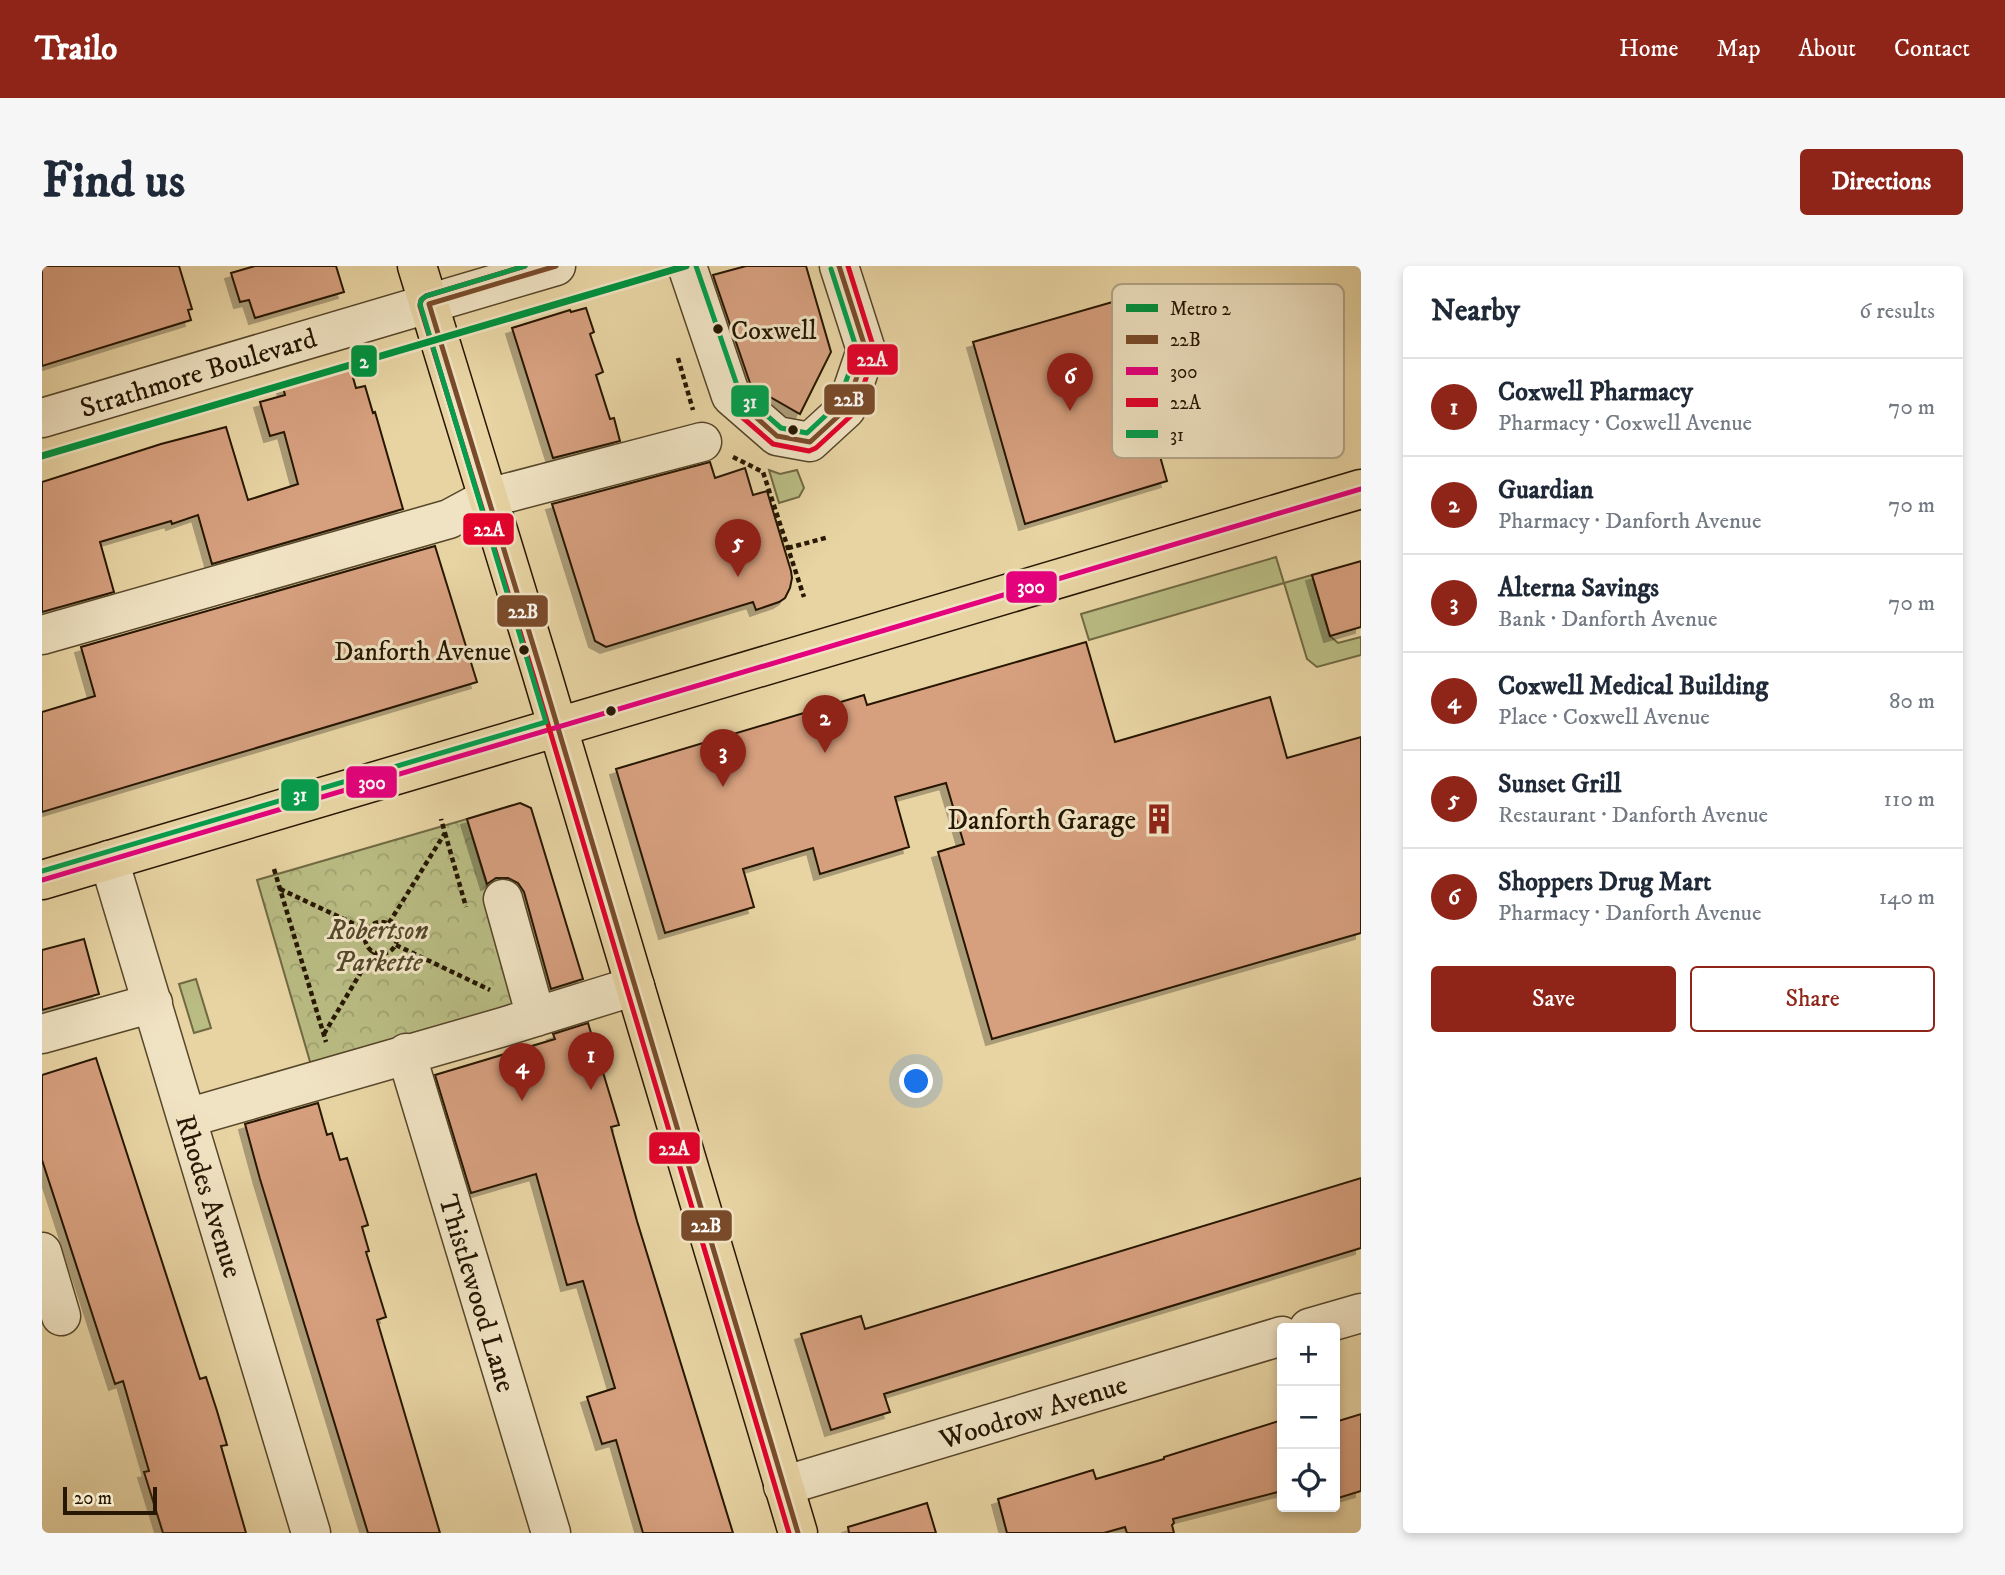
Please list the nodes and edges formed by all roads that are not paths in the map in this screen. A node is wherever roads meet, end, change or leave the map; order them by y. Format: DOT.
graph roads {
  1 [pos="417,266"];
  2 [pos="556,266"];
  3 [pos="687,266"];
  4 [pos="839,266"];
  5 [pos="429,304"];
  6 [pos="42,418"];
  7 [pos="702,443"];
  8 [pos="1361,489"];
  9 [pos="488,498"];
  10 [pos="42,635"];
  11 [pos="557,728"];
  12 [pos="109,860"];
  13 [pos="42,880"];
  14 [pos="503,900"];
  15 [pos="635,986"];
  16 [pos="153,1003"];
  17 [pos="536,1017"];
  18 [pos="42,1034"];
  19 [pos="406,1053"];
  20 [pos="187,1118"];
  21 [pos="42,1252"];
  22 [pos="1361,1313"];
  23 [pos="61,1316"];
  24 [pos="1326,1323"];
  25 [pos="1277,1338"];
  26 [pos="783,1486"];
  27 [pos="311,1533"];
  28 [pos="551,1533"];
  29 [pos="797,1533"];
  1 -- 5 [label="main road"];
  2 -- 5 [label="street, Strathmore Boulevard"];
  3 -- 4 [label="street"];
  5 -- 6 [label="street, Strathmore Boulevard"];
  5 -- 9 [label="main road"];
  7 -- 9 [label="street"];
  8 -- 11 [label="main road"];
  9 -- 10 [label="street"];
  9 -- 11 [label="main road"];
  11 -- 12 [label="main road"];
  11 -- 15 [label="main road"];
  12 -- 13 [label="main road"];
  12 -- 16 [label="street, Rhodes Avenue"];
  14 -- 17 [label="street"];
  15 -- 17 [label="street"];
  15 -- 26 [label="main road"];
  16 -- 18 [label="street"];
  16 -- 20 [label="street, Rhodes Avenue"];
  17 -- 19 [label="street"];
  19 -- 20 [label="street"];
  19 -- 28 [label="street, Thistlewood Lane"];
  20 -- 27 [label="street, Rhodes Avenue"];
  21 -- 23 [label="street"];
  22 -- 24 [label="street"];
  25 -- 26 [label="street, Woodrow Avenue"];
  26 -- 29 [label="main road"];
}
